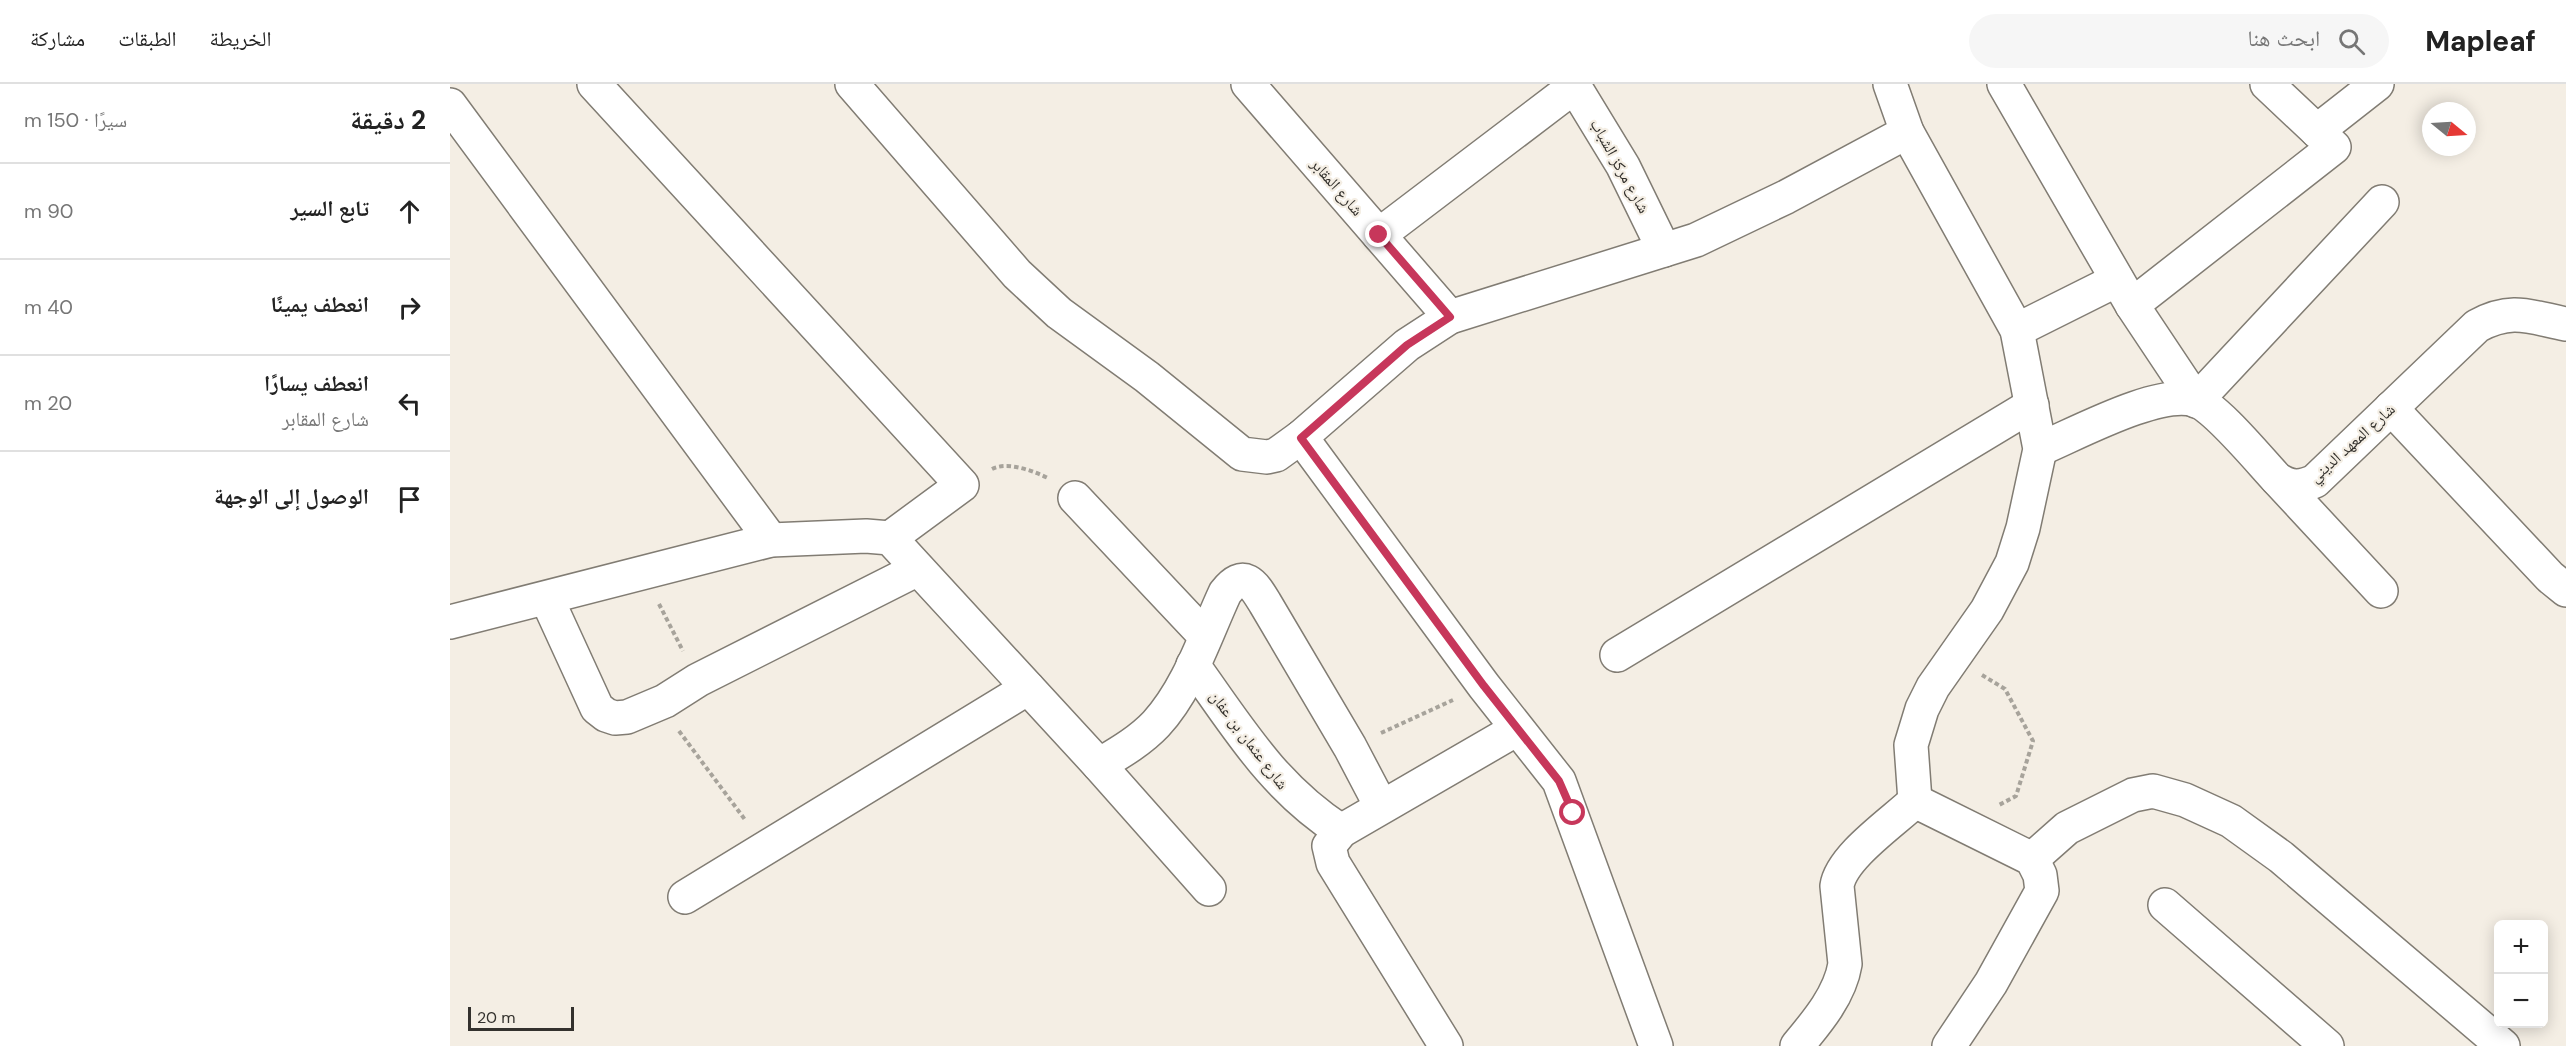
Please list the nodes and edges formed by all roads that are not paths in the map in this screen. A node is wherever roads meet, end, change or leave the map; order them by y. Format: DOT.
graph roads {
  1 [pos="594,84"];
  2 [pos="852,84"];
  3 [pos="1248,84"];
  4 [pos="1890,84"];
  5 [pos="2004,84"];
  6 [pos="2267,84"];
  7 [pos="2377,84"];
  8 [pos="1574,85"];
  9 [pos="450,105"];
  10 [pos="2317,131"];
  11 [pos="1907,132"];
  12 [pos="2382,201"];
  13 [pos="1379,235"];
  14 [pos="1664,250"];
  15 [pos="2125,292"];
  16 [pos="1450,317"];
  17 [pos="2566,324"];
  18 [pos="2017,330"];
  19 [pos="2196,400"];
  20 [pos="2032,405"];
  21 [pos="2391,408"];
  22 [pos="1301,438"];
  23 [pos="2040,450"];
  24 [pos="2277,479"];
  25 [pos="1075,498"];
  26 [pos="890,538"];
  27 [pos="771,540"];
  28 [pos="918,569"];
  29 [pos="2566,590"];
  30 [pos="2381,591"];
  31 [pos="547,599"];
  32 [pos="450,622"];
  33 [pos="1199,650"];
  34 [pos="1617,655"];
  35 [pos="1028,688"];
  36 [pos="1517,729"];
  37 [pos="1099,765"];
  38 [pos="1915,801"];
  39 [pos="1381,806"];
  40 [pos="1341,831"];
  41 [pos="2032,858"];
  42 [pos="1209,889"];
  43 [pos="685,897"];
  44 [pos="2165,905"];
  45 [pos="1446,1046"];
  46 [pos="1656,1046"];
  47 [pos="1797,1046"];
  48 [pos="1949,1046"];
  49 [pos="2326,1046"];
  50 [pos="2503,1046"];
  1 -- 26 [label="street"];
  2 -- 22 [label="street"];
  3 -- 13 [label="street, شارع المقابر"];
  4 -- 11 [label="street"];
  5 -- 15 [label="street"];
  6 -- 10 [label="street"];
  7 -- 10 [label="street"];
  8 -- 13 [label="street"];
  8 -- 14 [label="street, شارع مركز الشباب"];
  9 -- 27 [label="street"];
  10 -- 15 [label="street"];
  11 -- 14 [label="street"];
  11 -- 18 [label="street"];
  12 -- 19 [label="street"];
  13 -- 16 [label="street, شارع المقابر"];
  14 -- 16 [label="street"];
  15 -- 18 [label="street"];
  15 -- 19 [label="street"];
  16 -- 22 [label="street"];
  17 -- 21 [label="street, شارع المعهد الديني"];
  18 -- 20 [label="street"];
  19 -- 23 [label="street"];
  19 -- 24 [label="street"];
  20 -- 23 [label="street"];
  20 -- 34 [label="street"];
  21 -- 24 [label="street, شارع المعهد الديني"];
  21 -- 29 [label="street"];
  22 -- 36 [label="street"];
  23 -- 38 [label="street"];
  24 -- 30 [label="street"];
  25 -- 33 [label="street, شارع عثمان بن عفان"];
  26 -- 27 [label="street"];
  26 -- 28 [label="street"];
  27 -- 31 [label="street"];
  28 -- 31 [label="street"];
  28 -- 35 [label="street"];
  31 -- 32 [label="street"];
  33 -- 37 [label="street"];
  33 -- 39 [label="street"];
  33 -- 40 [label="street, شارع عثمان بن عفان"];
  35 -- 37 [label="street"];
  35 -- 43 [label="street"];
  36 -- 39 [label="street"];
  36 -- 46 [label="street"];
  37 -- 42 [label="street"];
  38 -- 41 [label="street"];
  38 -- 47 [label="street"];
  39 -- 40 [label="street"];
  40 -- 45 [label="street"];
  41 -- 48 [label="street"];
  41 -- 50 [label="street"];
  44 -- 49 [label="street"];
}
